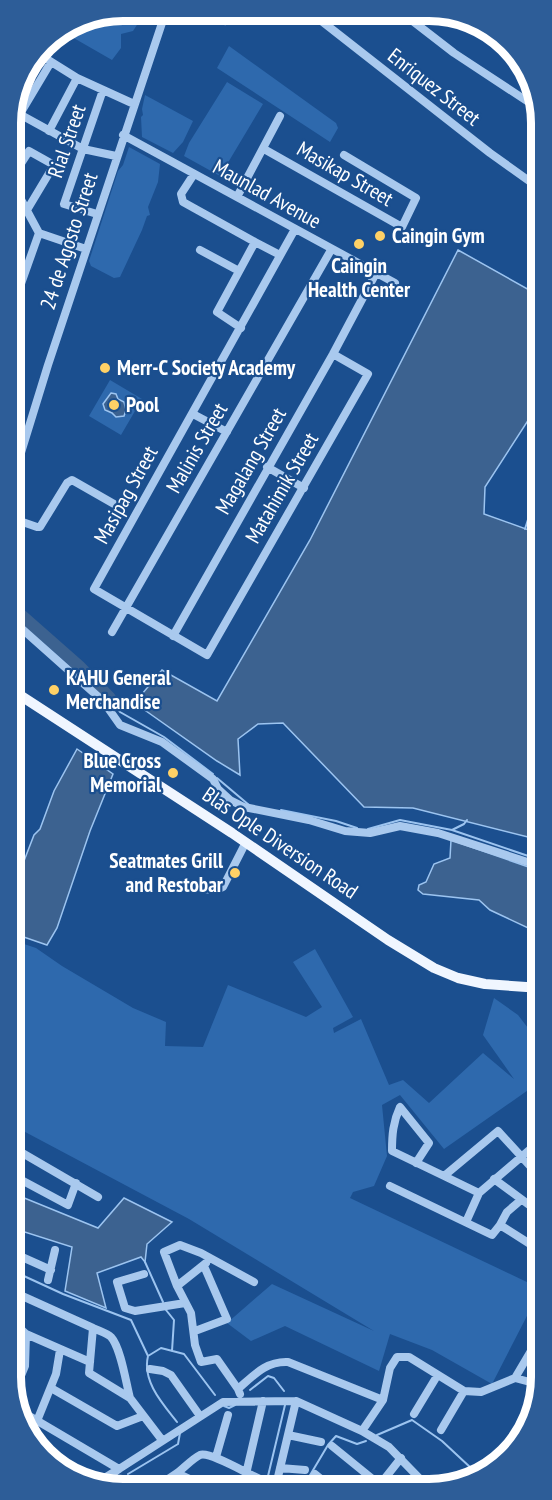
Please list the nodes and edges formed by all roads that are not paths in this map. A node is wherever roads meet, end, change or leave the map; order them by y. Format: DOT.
graph roads {
  1 [pos="163,21"];
  2 [pos="321,21"];
  3 [pos="413,21"];
  4 [pos="45,58"];
  5 [pos="51,62"];
  6 [pos="77,78"];
  7 [pos="103,90"];
  8 [pos="24,101"];
  9 [pos="529,102"];
  10 [pos="134,104"];
  11 [pos="21,115"];
  12 [pos="280,116"];
  13 [pos="49,131"];
  14 [pos="123,135"];
  15 [pos="264,148"];
  16 [pos="83,149"];
  17 [pos="344,155"];
  18 [pos="116,156"];
  19 [pos="21,164"];
  20 [pos="194,174"];
  21 [pos="531,182"];
  22 [pos="237,197"];
  23 [pos="21,199"];
  24 [pos="27,210"];
  25 [pos="97,214"];
  26 [pos="295,229"];
  27 [pos="39,233"];
  28 [pos="255,242"];
  29 [pos="86,249"];
  30 [pos="200,250"];
  31 [pos="331,250"];
  32 [pos="280,255"];
  33 [pos="239,271"];
  34 [pos="376,273"];
  35 [pos="395,283"];
  36 [pos="21,284"];
  37 [pos="241,328"];
  38 [pos="333,354"];
  39 [pos="193,414"];
  40 [pos="227,432"];
  41 [pos="21,454"];
  42 [pos="267,467"];
  43 [pos="304,488"];
  44 [pos="114,504"];
  45 [pos="21,521"];
  46 [pos="126,608"];
  47 [pos="21,628"];
  48 [pos="112,632"];
  49 [pos="173,636"];
  50 [pos="21,696"];
  51 [pos="246,842"];
  52 [pos="531,863"];
  53 [pos="201,889"];
  54 [pos="531,987"];
  55 [pos="531,1148"];
  56 [pos="21,1152"];
  57 [pos="521,1157"];
  58 [pos="416,1163"];
  59 [pos="531,1168"];
  60 [pos="444,1176"];
  61 [pos="494,1179"];
  62 [pos="21,1180"];
  63 [pos="76,1183"];
  64 [pos="390,1186"];
  65 [pos="479,1193"];
  66 [pos="98,1197"];
  67 [pos="521,1200"];
  68 [pos="531,1207"];
  69 [pos="466,1222"];
  70 [pos="500,1225"];
  71 [pos="531,1244"];
  72 [pos="56,1250"];
  73 [pos="21,1257"];
  74 [pos="208,1262"];
  75 [pos="51,1270"];
  76 [pos="144,1274"];
  77 [pos="48,1280"];
  78 [pos="254,1282"];
  79 [pos="177,1286"];
  80 [pos="21,1295"];
  81 [pos="185,1303"];
  82 [pos="21,1329"];
  83 [pos="93,1329"];
  84 [pos="195,1331"];
  85 [pos="26,1334"];
  86 [pos="60,1350"];
  87 [pos="531,1352"];
  88 [pos="90,1362"];
  89 [pos="150,1369"];
  90 [pos="21,1376"];
  91 [pos="437,1376"];
  92 [pos="516,1378"];
  93 [pos="531,1382"];
  94 [pos="51,1388"];
  95 [pos="238,1389"];
  96 [pos="464,1391"];
  97 [pos="130,1398"];
  98 [pos="242,1400"];
  99 [pos="382,1400"];
  100 [pos="263,1401"];
  101 [pos="296,1401"];
  102 [pos="414,1414"];
  103 [pos="228,1415"];
  104 [pos="29,1416"];
  105 [pos="142,1416"];
  106 [pos="200,1416"];
  107 [pos="37,1421"];
  108 [pos="441,1430"];
  109 [pos="362,1431"];
  110 [pos="288,1434"];
  111 [pos="162,1440"];
  112 [pos="321,1442"];
  113 [pos="332,1446"];
  114 [pos="216,1457"];
  115 [pos="401,1458"];
  116 [pos="280,1468"];
  117 [pos="119,1469"];
  118 [pos="304,1470"];
  119 [pos="177,1473"];
  120 [pos="246,1474"];
  121 [pos="315,1474"];
  122 [pos="110,1475"];
  123 [pos="106,1477"];
  124 [pos="116,1478"];
  125 [pos="168,1479"];
  126 [pos="190,1479"];
  127 [pos="259,1479"];
  128 [pos="278,1479"];
  129 [pos="321,1479"];
  130 [pos="371,1479"];
  131 [pos="384,1479"];
  132 [pos="418,1479"];
  1 -- 10 [label="street, 24 de Agosto Street"];
  2 -- 21 [label="street, Enriquez Street"];
  3 -- 9 [label="street"];
  4 -- 5 [label="street"];
  5 -- 6 [label="street"];
  5 -- 8 [label="street"];
  6 -- 7 [label="street"];
  6 -- 13 [label="street"];
  7 -- 10 [label="street"];
  7 -- 16 [label="street, Rial Street"];
  10 -- 14 [label="street, 24 de Agosto Street"];
  11 -- 13 [label="street"];
  12 -- 15 [label="street"];
  13 -- 16 [label="street"];
  14 -- 18 [label="street, 24 de Agosto Street"];
  14 -- 20 [label="street, Maunlad Avenue"];
  15 -- 17 [label="street, Masikap Street"];
  15 -- 22 [label="street"];
  16 -- 18 [label="street"];
  16 -- 25 [label="street, Rial Street"];
  18 -- 25 [label="street, 24 de Agosto Street"];
  19 -- 24 [label="street"];
  20 -- 22 [label="street, Maunlad Avenue"];
  20 -- 28 [label="street"];
  22 -- 26 [label="street, Maunlad Avenue"];
  23 -- 24 [label="street"];
  24 -- 27 [label="street"];
  25 -- 29 [label="street, 24 de Agosto Street"];
  26 -- 31 [label="street, Maunlad Avenue"];
  26 -- 32 [label="street, Masipag Street"];
  27 -- 29 [label="street"];
  27 -- 36 [label="street"];
  28 -- 32 [label="street"];
  28 -- 33 [label="street"];
  29 -- 41 [label="street, 24 de Agosto Street"];
  30 -- 33 [label="street"];
  31 -- 34 [label="street, Maunlad Avenue"];
  31 -- 40 [label="street, Malinis Street"];
  32 -- 37 [label="street, Masipag Street"];
  33 -- 37 [label="street"];
  34 -- 35 [label="street, Maunlad Avenue"];
  34 -- 38 [label="street, Magalang Street"];
  37 -- 39 [label="street, Masipag Street"];
  38 -- 42 [label="street, Magalang Street"];
  38 -- 43 [label="street, Matahimik Street"];
  39 -- 40 [label="street"];
  39 -- 46 [label="street, Masipag Street"];
  40 -- 46 [label="street, Malinis Street"];
  42 -- 43 [label="street"];
  42 -- 49 [label="street, Magalang Street"];
  43 -- 49 [label="street, Matahimik Street"];
  44 -- 45 [label="street"];
  46 -- 48 [label="street, Malinis Street"];
  46 -- 49 [label="street"];
  47 -- 52 [label="street"];
  50 -- 51 [label="main road, Blas Ople Diversion Road"];
  51 -- 53 [label="street"];
  51 -- 54 [label="main road, Blas Ople Diversion Road"];
  55 -- 57 [label="street"];
  56 -- 63 [label="street"];
  57 -- 59 [label="street"];
  57 -- 60 [label="street"];
  57 -- 61 [label="street"];
  58 -- 58 [label="street"];
  58 -- 60 [label="street"];
  60 -- 65 [label="street"];
  61 -- 65 [label="street"];
  61 -- 67 [label="street"];
  62 -- 63 [label="street"];
  63 -- 66 [label="street"];
  64 -- 69 [label="street"];
  65 -- 69 [label="street"];
  67 -- 68 [label="street"];
  67 -- 70 [label="street"];
  69 -- 70 [label="street"];
  70 -- 71 [label="street"];
  72 -- 75 [label="street"];
  73 -- 75 [label="street"];
  74 -- 78 [label="street"];
  74 -- 79 [label="street"];
  74 -- 79 [label="street"];
  74 -- 84 [label="street"];
  75 -- 77 [label="street"];
  76 -- 81 [label="street"];
  79 -- 81 [label="street"];
  80 -- 83 [label="street"];
  81 -- 84 [label="street"];
  82 -- 85 [label="street"];
  83 -- 88 [label="street"];
  83 -- 97 [label="street"];
  84 -- 95 [label="street"];
  85 -- 86 [label="street"];
  85 -- 90 [label="street"];
  86 -- 88 [label="street"];
  86 -- 94 [label="street"];
  87 -- 92 [label="street"];
  88 -- 97 [label="street"];
  89 -- 106 [label="street"];
  91 -- 96 [label="street"];
  91 -- 99 [label="street"];
  91 -- 102 [label="street"];
  92 -- 93 [label="street"];
  92 -- 96 [label="street"];
  94 -- 105 [label="street"];
  94 -- 107 [label="street"];
  95 -- 98 [label="street"];
  95 -- 99 [label="street"];
  96 -- 108 [label="street"];
  97 -- 105 [label="street"];
  98 -- 100 [label="street"];
  98 -- 106 [label="street"];
  99 -- 109 [label="street"];
  100 -- 101 [label="street"];
  100 -- 120 [label="street"];
  101 -- 109 [label="street"];
  101 -- 110 [label="street"];
  103 -- 114 [label="street"];
  104 -- 107 [label="street"];
  105 -- 111 [label="street"];
  106 -- 111 [label="street"];
  107 -- 117 [label="street"];
  109 -- 115 [label="street"];
  110 -- 112 [label="street"];
  110 -- 116 [label="street"];
  111 -- 117 [label="street"];
  113 -- 130 [label="street"];
  114 -- 119 [label="street"];
  114 -- 120 [label="street"];
  115 -- 131 [label="street"];
  115 -- 132 [label="street"];
  116 -- 118 [label="street"];
  116 -- 128 [label="street"];
  117 -- 122 [label="street"];
  119 -- 125 [label="street"];
  119 -- 126 [label="street"];
  120 -- 127 [label="street"];
  121 -- 129 [label="street"];
  122 -- 123 [label="street"];
  122 -- 124 [label="street"];
}
